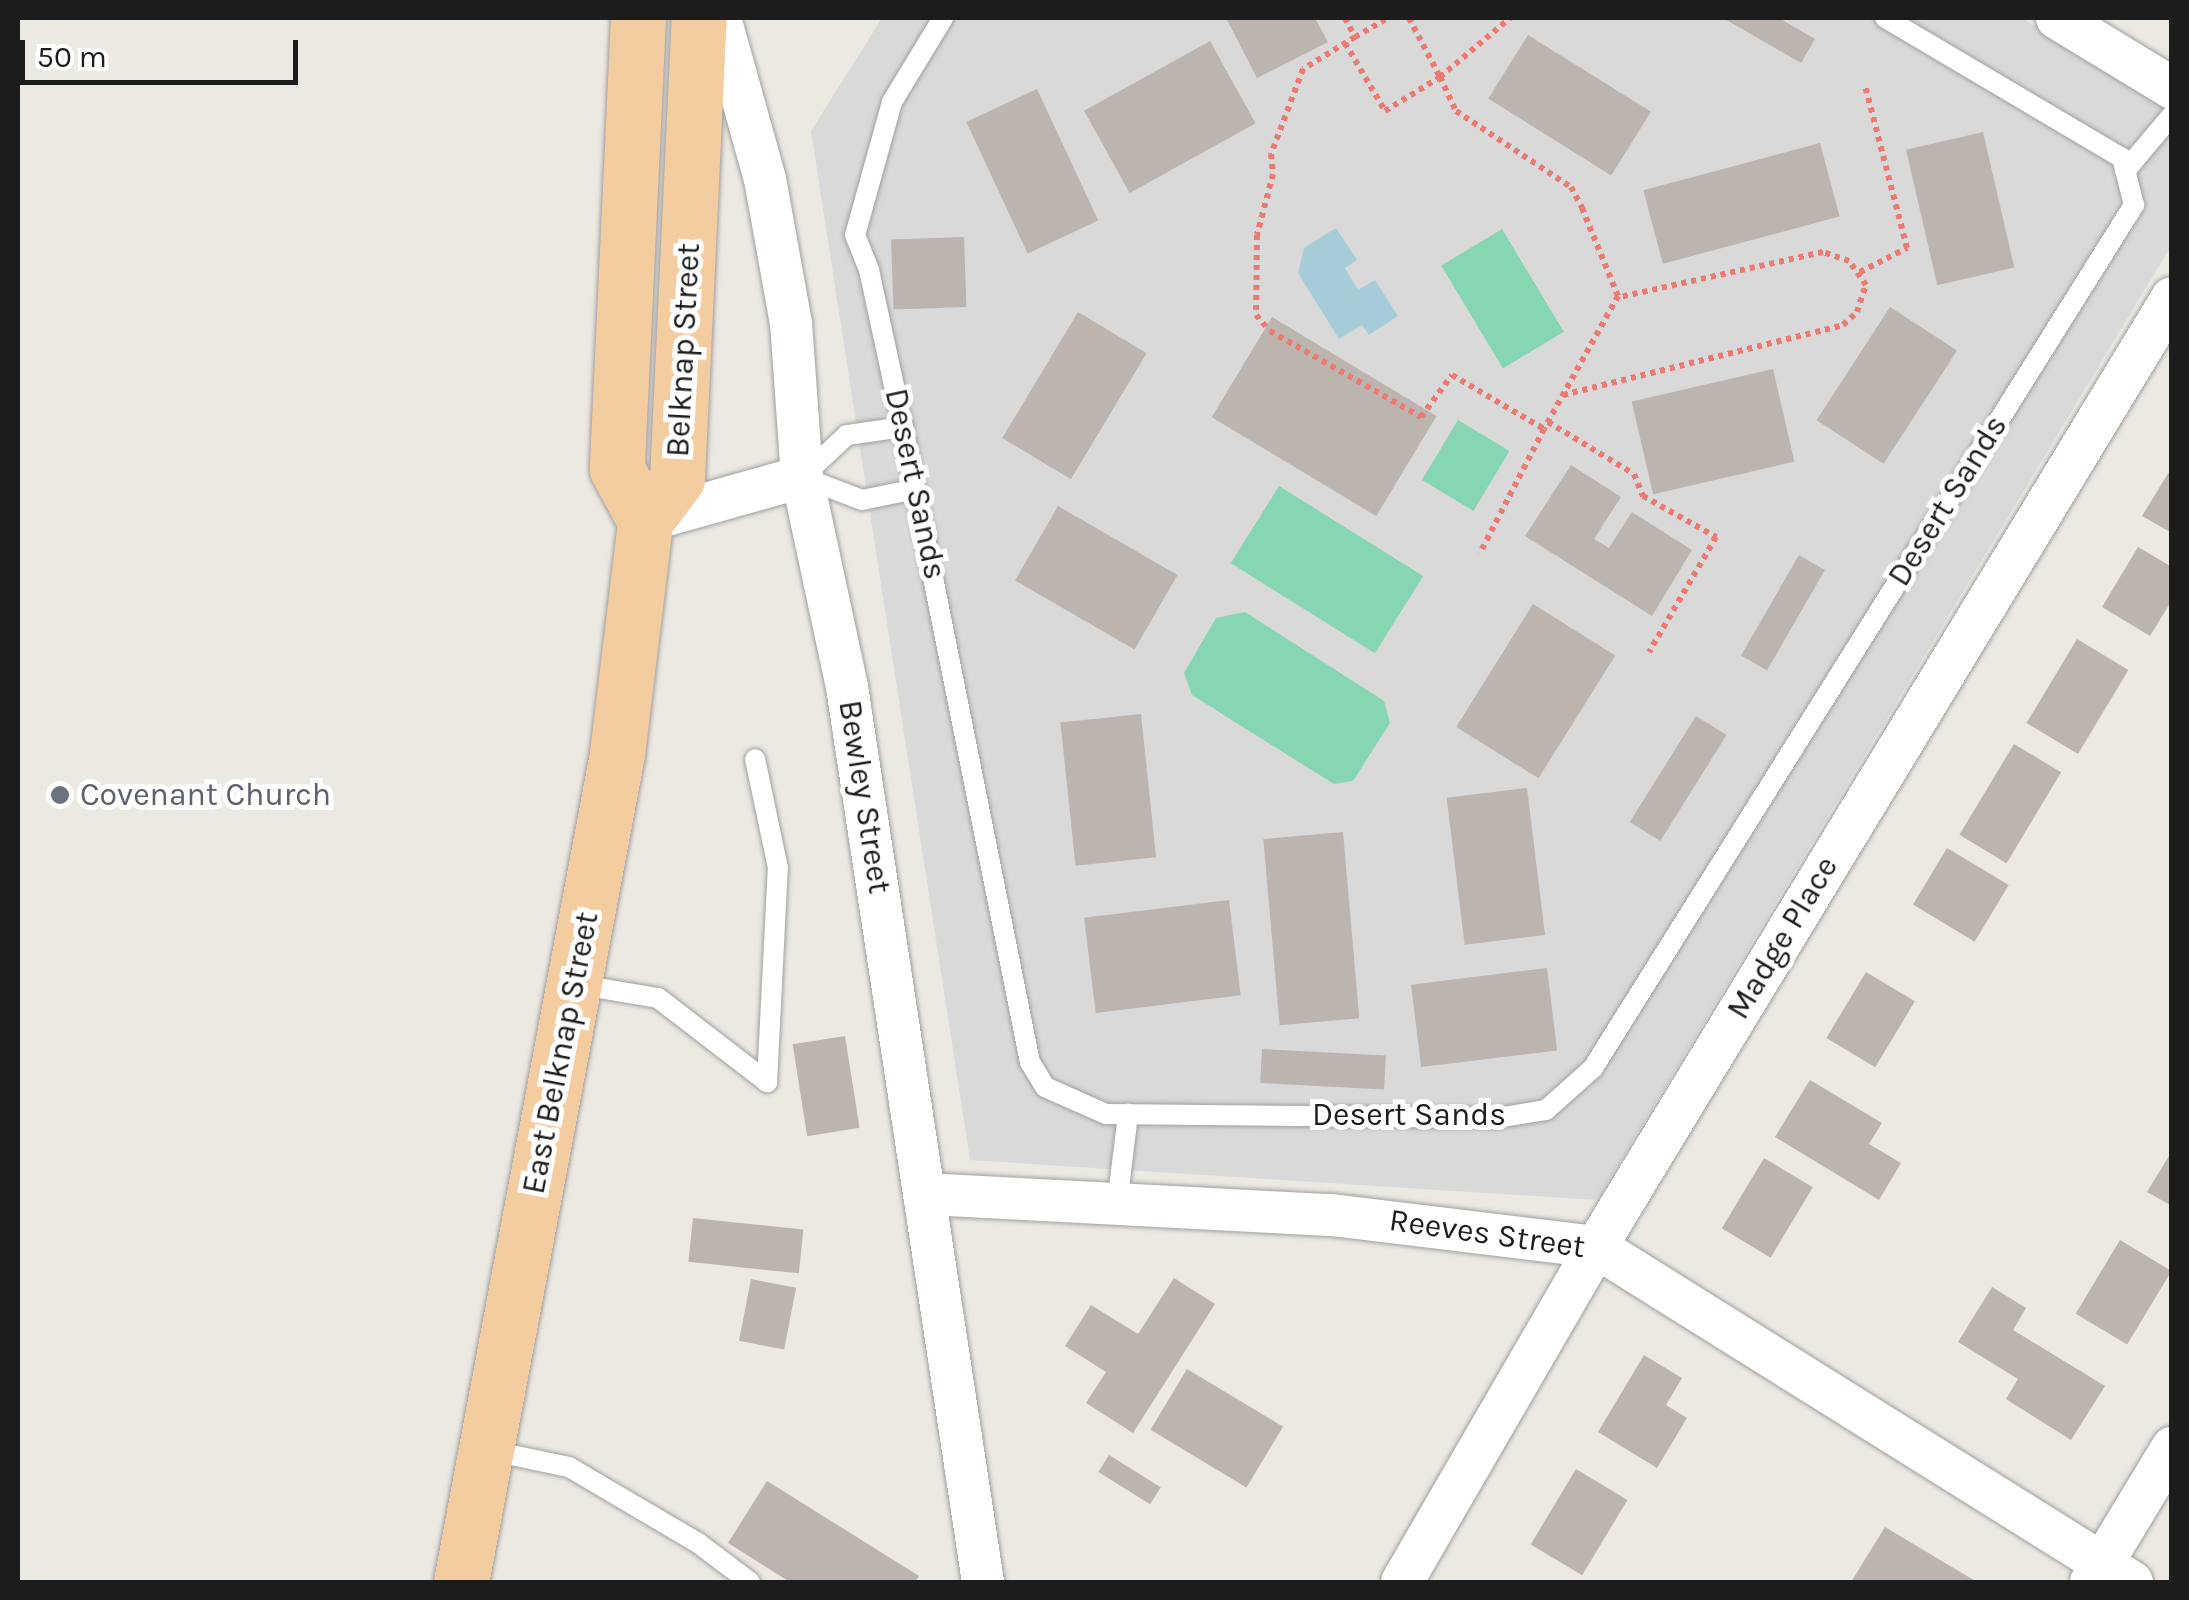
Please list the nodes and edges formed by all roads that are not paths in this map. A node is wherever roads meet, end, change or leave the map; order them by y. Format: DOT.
graph roads {
  1 [pos="638,18"];
  2 [pos="699,18"];
  3 [pos="720,18"];
  4 [pos="943,18"];
  5 [pos="1886,18"];
  6 [pos="2057,18"];
  7 [pos="2172,88"];
  8 [pos="2172,115"];
  9 [pos="2125,171"];
  10 [pos="2172,298"];
  11 [pos="903,426"];
  12 [pos="802,477"];
  13 [pos="916,490"];
  14 [pos="645,521"];
  15 [pos="755,759"];
  16 [pos="574,984"];
  17 [pos="1128,1114"];
  18 [pos="926,1194"];
  19 [pos="1117,1204"];
  20 [pos="1596,1247"];
  21 [pos="2172,1448"];
  22 [pos="486,1450"];
  23 [pos="2108,1576"];
  24 [pos="461,1582"];
  25 [pos="750,1582"];
  26 [pos="983,1582"];
  27 [pos="1402,1582"];
  1 -- 14 [label="main road, Belknap Street"];
  2 -- 14 [label="main road, Belknap Street"];
  3 -- 12 [label="street, Bewley Street"];
  4 -- 11 [label="lane, Desert Sands"];
  5 -- 9 [label="lane"];
  6 -- 7 [label="street"];
  8 -- 9 [label="lane"];
  9 -- 17 [label="lane, Desert Sands"];
  10 -- 20 [label="street, Madge Place"];
  11 -- 12 [label="lane"];
  11 -- 13 [label="lane, Desert Sands"];
  12 -- 13 [label="lane"];
  12 -- 14 [label="street"];
  12 -- 18 [label="street, Bewley Street"];
  13 -- 17 [label="lane, Desert Sands"];
  14 -- 16 [label="main road, East Belknap Street"];
  15 -- 16 [label="lane"];
  16 -- 22 [label="main road, East Belknap Street"];
  17 -- 19 [label="lane"];
  18 -- 19 [label="street, Reeves Street"];
  18 -- 26 [label="street, Bewley Street"];
  19 -- 20 [label="street, Reeves Street"];
  20 -- 23 [label="street, Reeves Street"];
  20 -- 27 [label="street, Madge Place"];
  21 -- 23 [label="street"];
  22 -- 24 [label="main road, East Belknap Street"];
  22 -- 25 [label="lane"];
}
